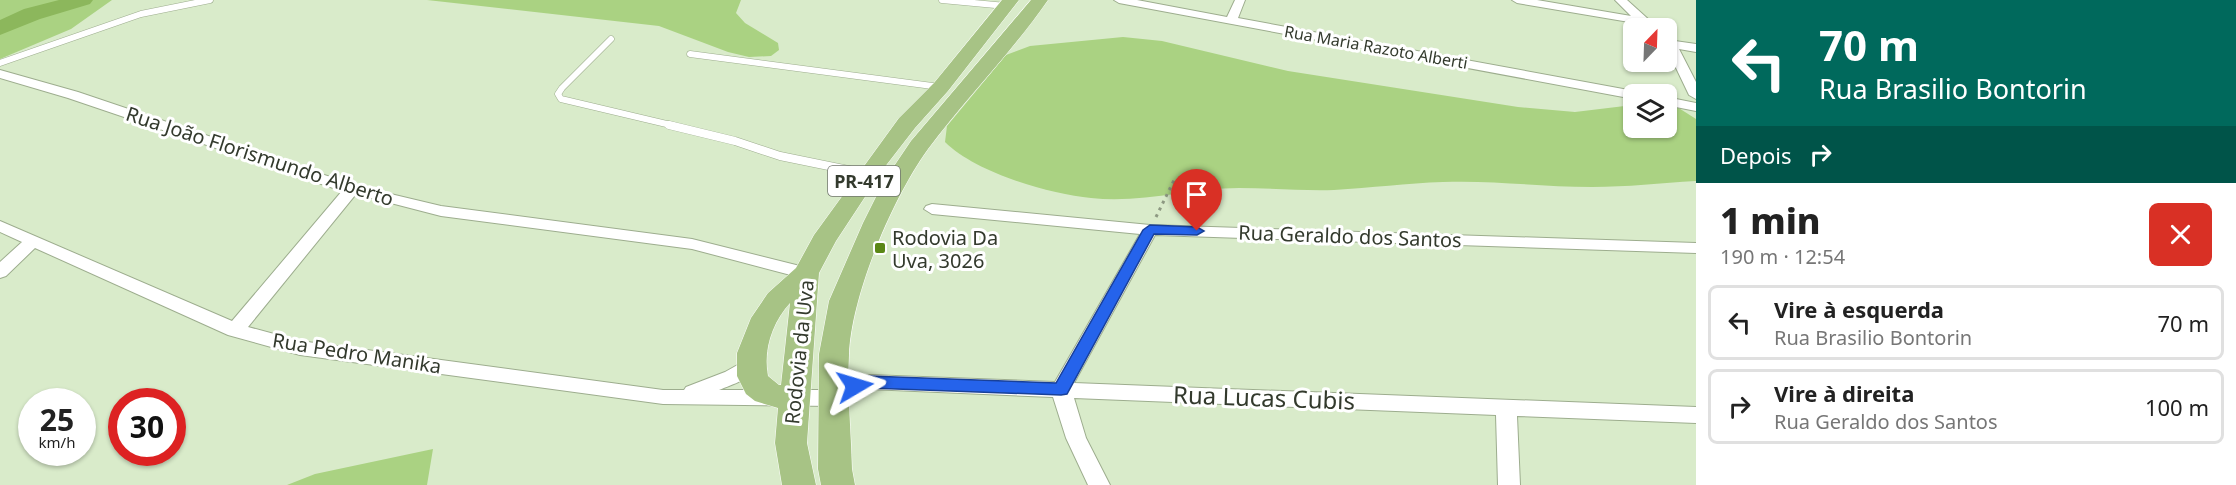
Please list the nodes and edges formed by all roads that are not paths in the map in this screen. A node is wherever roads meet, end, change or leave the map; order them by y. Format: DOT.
graph roads {
  1 [pos="210,0"];
  2 [pos="942,0"];
  3 [pos="1040,0"];
  4 [pos="1119,0"];
  5 [pos="1240,0"];
  6 [pos="1517,0"];
  7 [pos="1620,0"];
  8 [pos="1009,3"];
  9 [pos="1624,18"];
  10 [pos="1639,18"];
  11 [pos="1231,21"];
  12 [pos="611,39"];
  13 [pos="1677,44"];
  14 [pos="1696,48"];
  15 [pos="690,54"];
  16 [pos="1677,58"];
  17 [pos="0,63"];
  18 [pos="0,74"];
  19 [pos="941,87"];
  20 [pos="1623,93"];
  21 [pos="1696,95"];
  22 [pos="1677,103"];
  23 [pos="1696,107"];
  24 [pos="868,174"];
  25 [pos="352,189"];
  26 [pos="932,208"];
  27 [pos="0,226"];
  28 [pos="1150,230"];
  29 [pos="33,240"];
  30 [pos="1696,248"];
  31 [pos="0,272"];
  32 [pos="806,273"];
  33 [pos="235,330"];
  34 [pos="750,365"];
  35 [pos="1061,389"];
  36 [pos="663,397"];
  37 [pos="794,398"];
  38 [pos="836,398"];
  39 [pos="1506,407"];
  40 [pos="1696,415"];
  41 [pos="799,485"];
  42 [pos="838,485"];
  43 [pos="1099,485"];
  44 [pos="1509,485"];
  1 -- 17 [label="lane"];
  2 -- 8 [label="lane"];
  3 -- 38 [label="main road, Rodovia da Uva / PR-417"];
  4 -- 11 [label="street, Rua Maria Razoto Alberti"];
  5 -- 11 [label="street"];
  6 -- 9 [label="street"];
  7 -- 10 [label="street"];
  8 -- 19 [label="main road, Rodovia da Uva / PR-417"];
  11 -- 20 [label="street, Rua Maria Razoto Alberti"];
  12 -- 24 [label="lane"];
  13 -- 14 [label="street"];
  15 -- 19 [label="lane"];
  16 -- 21 [label="street"];
  18 -- 25 [label="street, Rua João Florismundo Alberto"];
  19 -- 24 [label="main road, Rodovia da Uva / PR-417"];
  22 -- 23 [label="street"];
  24 -- 32 [label="main road, Rodovia da Uva / PR-417"];
  25 -- 32 [label="street, Rua João Florismundo Alberto"];
  25 -- 33 [label="street"];
  26 -- 28 [label="street, Rua Geraldo dos Santos"];
  27 -- 29 [label="street, Rua Pedro Manika"];
  28 -- 30 [label="street, Rua Geraldo dos Santos"];
  28 -- 35 [label="street"];
  29 -- 31 [label="street"];
  29 -- 33 [label="street, Rua Pedro Manika"];
  32 -- 34 [label="main road"];
  32 -- 37 [label="main road, Rodovia da Uva / PR-417"];
  33 -- 36 [label="street, Rua Pedro Manika"];
  34 -- 36 [label="street, Rua Pedro Manika"];
  34 -- 37 [label="main road"];
  35 -- 38 [label="street, Rua Lucas Cubis"];
  35 -- 39 [label="street, Rua Lucas Cubis"];
  35 -- 43 [label="street"];
  36 -- 37 [label="street, Rua Pedro Manika"];
  37 -- 38 [label="street, Rua Pedro Manika"];
  37 -- 41 [label="main road, Rodovia da Uva / PR-417"];
  38 -- 42 [label="main road, Rodovia da Uva / PR-417"];
  39 -- 40 [label="street, Rua Lucas Cubis"];
  39 -- 44 [label="street"];
}
